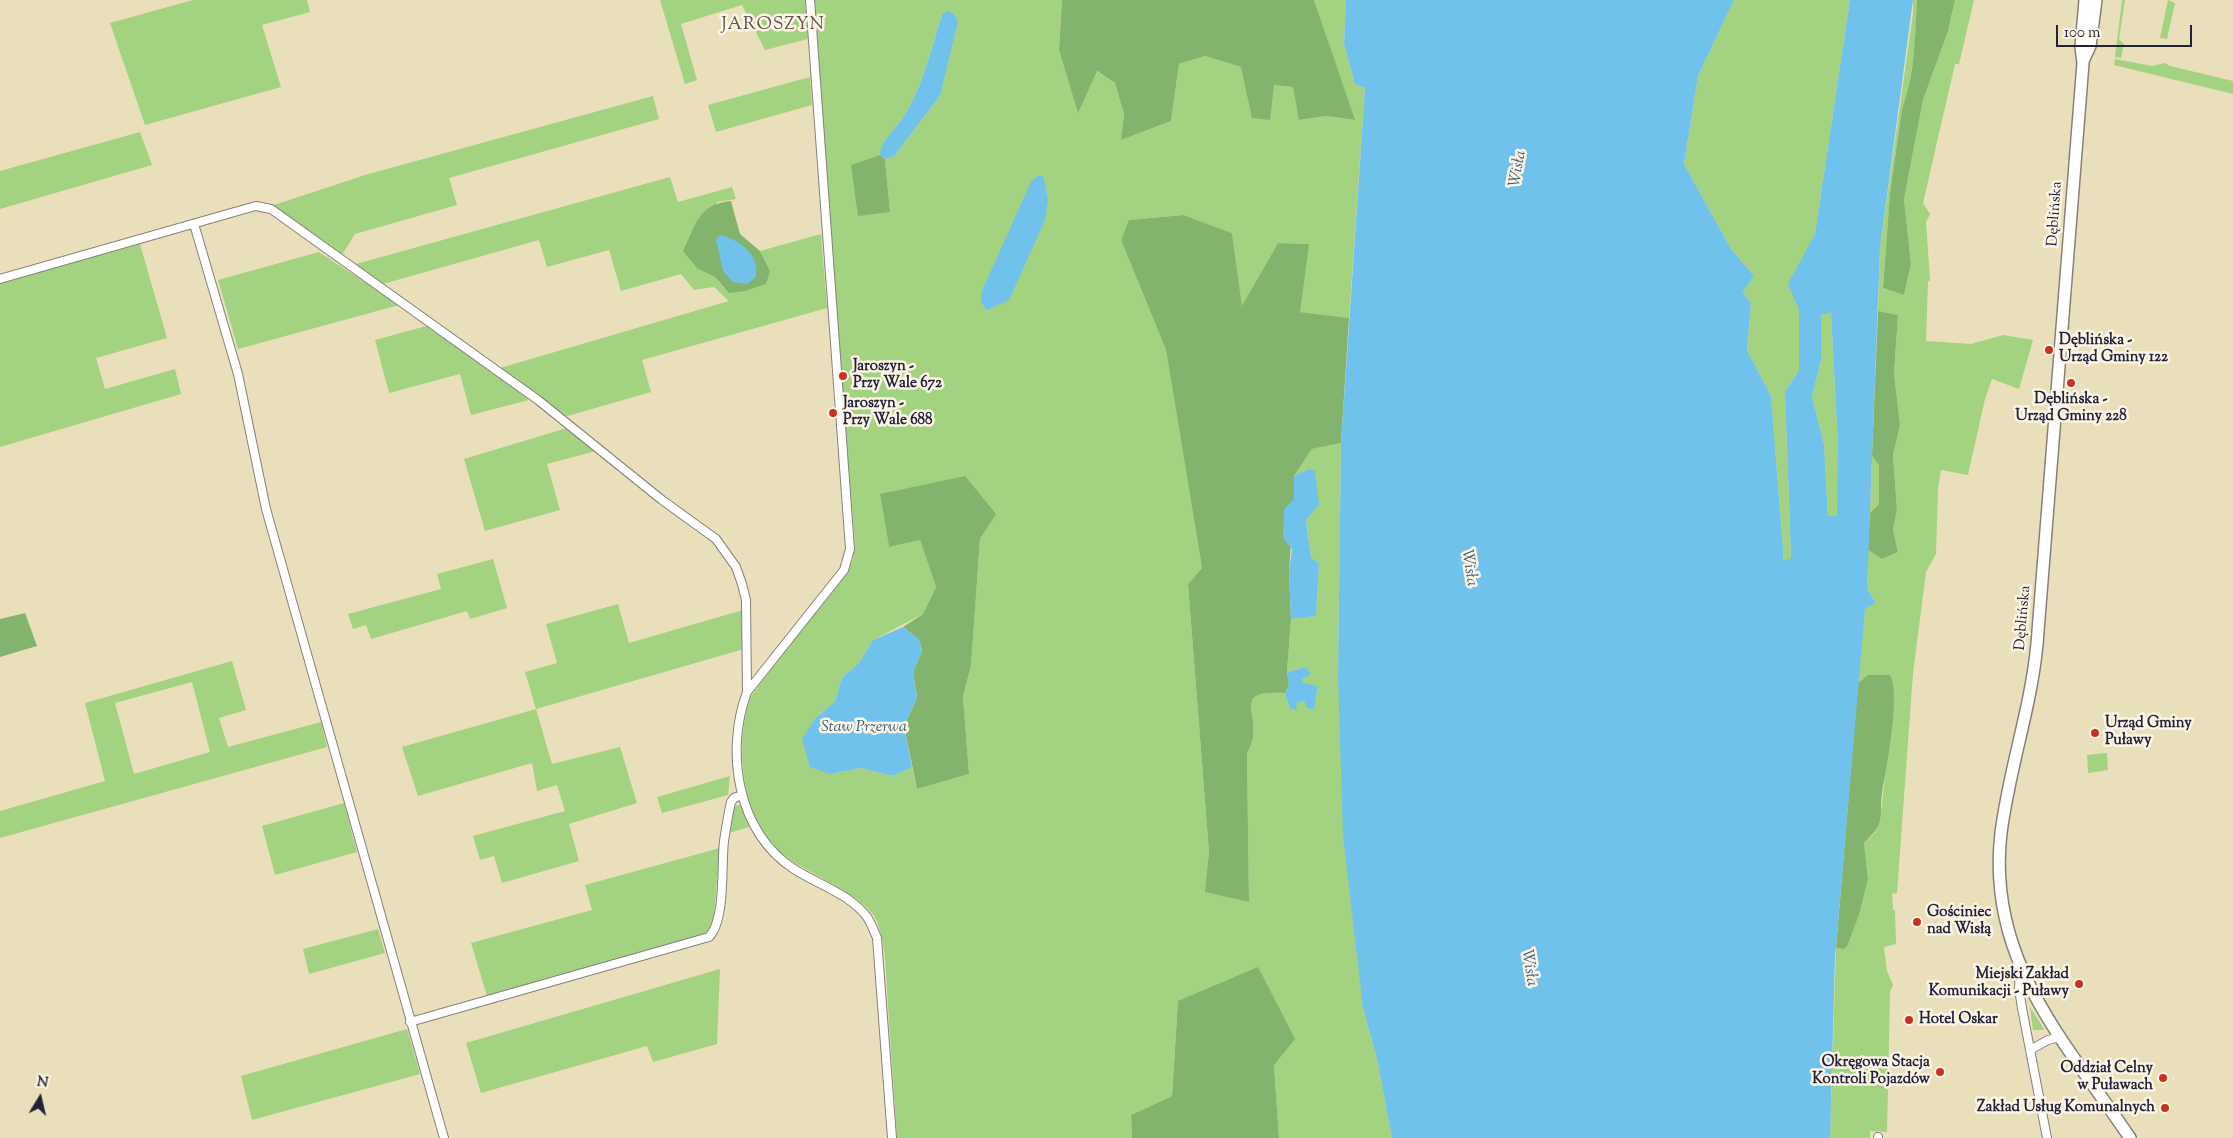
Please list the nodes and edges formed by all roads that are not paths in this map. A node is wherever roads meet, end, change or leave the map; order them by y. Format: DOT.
graph roads {
  1 [pos="810,0"];
  2 [pos="2085,0"];
  3 [pos="2096,0"];
  4 [pos="2083,63"];
  5 [pos="194,224"];
  6 [pos="0,279"];
  7 [pos="747,692"];
  8 [pos="742,795"];
  9 [pos="2020,969"];
  10 [pos="410,1022"];
  11 [pos="2060,1037"];
  12 [pos="2030,1050"];
  13 [pos="444,1138"];
  14 [pos="892,1138"];
  15 [pos="2047,1138"];
  16 [pos="2130,1138"];
  1 -- 7 [label="street"];
  2 -- 4 [label="main road, Dęblińska"];
  3 -- 4 [label="main road, Dęblińska"];
  4 -- 9 [label="main road, Dęblińska"];
  5 -- 6 [label="street"];
  5 -- 7 [label="street"];
  5 -- 10 [label="street"];
  7 -- 8 [label="street"];
  8 -- 10 [label="street"];
  8 -- 14 [label="street"];
  9 -- 11 [label="main road, Dęblińska"];
  9 -- 12 [label="street"];
  10 -- 13 [label="street"];
  11 -- 12 [label="street"];
  11 -- 16 [label="main road, Dęblińska"];
  12 -- 15 [label="street"];
}
